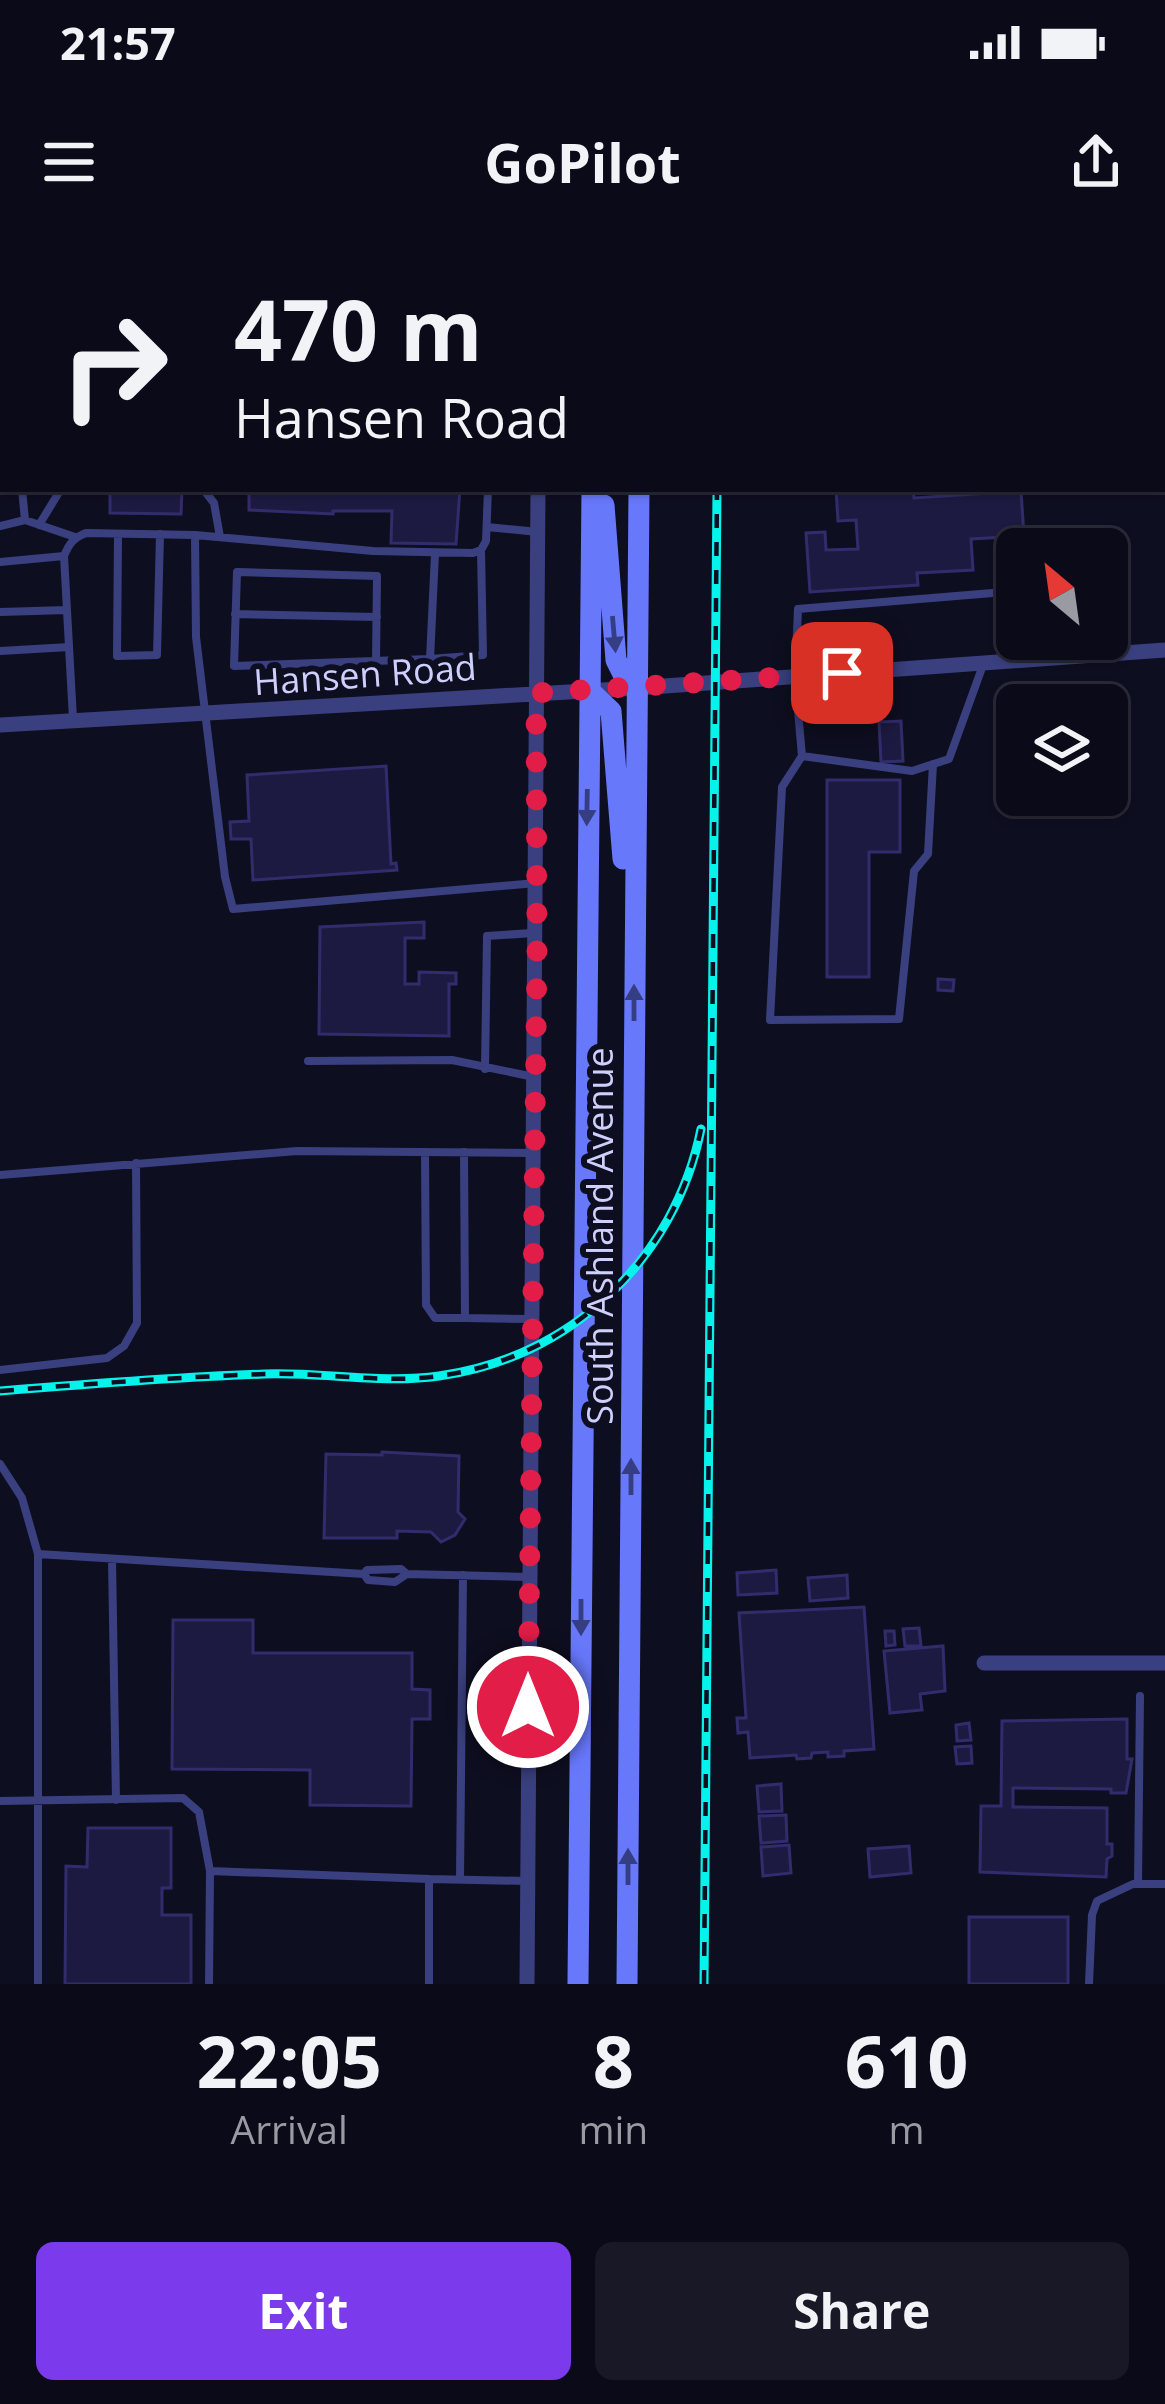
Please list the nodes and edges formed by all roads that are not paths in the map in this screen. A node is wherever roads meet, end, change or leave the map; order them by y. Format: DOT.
graph roads {
  1 [pos="22,492"];
  2 [pos="59,492"];
  3 [pos="205,492"];
  4 [pos="488,492"];
  5 [pos="538,492"];
  6 [pos="592,492"];
  7 [pos="603,492"];
  8 [pos="638,492"];
  9 [pos="25,520"];
  10 [pos="39,525"];
  11 [pos="0,526"];
  12 [pos="487,527"];
  13 [pos="538,532"];
  14 [pos="118,534"];
  15 [pos="160,534"];
  16 [pos="196,535"];
  17 [pos="75,537"];
  18 [pos="220,537"];
  19 [pos="482,550"];
  20 [pos="436,554"];
  21 [pos="64,556"];
  22 [pos="0,562"];
  23 [pos="996,593"];
  24 [pos="67,610"];
  25 [pos="0,612"];
  26 [pos="236,614"];
  27 [pos="376,617"];
  28 [pos="69,647"];
  29 [pos="1165,650"];
  30 [pos="0,651"];
  31 [pos="1128,653"];
  32 [pos="430,659"];
  33 [pos="1026,660"];
  34 [pos="376,661"];
  35 [pos="983,663"];
  36 [pos="795,676"];
  37 [pos="637,688"];
  38 [pos="589,690"];
  39 [pos="536,693"];
  40 [pos="205,714"];
  41 [pos="73,719"];
  42 [pos="0,725"];
  43 [pos="802,756"];
  44 [pos="933,764"];
  45 [pos="537,883"];
  46 [pos="635,909"];
  47 [pos="537,933"];
  48 [pos="308,1061"];
  49 [pos="485,1069"];
  50 [pos="535,1077"];
  51 [pos="425,1152"];
  52 [pos="464,1152"];
  53 [pos="534,1153"];
  54 [pos="136,1162"];
  55 [pos="0,1174"];
  56 [pos="465,1318"];
  57 [pos="531,1319"];
  58 [pos="0,1370"];
  59 [pos="0,1463"];
  60 [pos="38,1554"];
  61 [pos="112,1558"];
  62 [pos="463,1575"];
  63 [pos="529,1576"];
  64 [pos="984,1663"];
  65 [pos="1165,1663"];
  66 [pos="1140,1696"];
  67 [pos="116,1800"];
  68 [pos="0,1801"];
  69 [pos="41,1802"];
  70 [pos="210,1871"];
  71 [pos="429,1879"];
  72 [pos="460,1880"];
  73 [pos="527,1881"];
  74 [pos="1165,1883"];
  75 [pos="1138,1884"];
  76 [pos="38,1984"];
  77 [pos="209,1984"];
  78 [pos="429,1984"];
  79 [pos="526,1984"];
  80 [pos="578,1984"];
  81 [pos="627,1984"];
  82 [pos="1089,1984"];
  1 -- 9 [label="lane"];
  2 -- 10 [label="lane"];
  3 -- 18 [label="lane"];
  4 -- 12 [label="lane"];
  5 -- 13 [label="street"];
  6 -- 38 [label="main road, South Ashland Avenue"];
  7 -- 37 [label="main road, one-way"];
  8 -- 37 [label="main road, South Ashland Avenue"];
  9 -- 10 [label="lane"];
  9 -- 11 [label="lane"];
  10 -- 17 [label="lane"];
  12 -- 13 [label="lane"];
  12 -- 19 [label="lane"];
  13 -- 39 [label="street"];
  14 -- 15 [label="lane"];
  14 -- 15 [label="lane"];
  14 -- 17 [label="lane"];
  15 -- 16 [label="lane"];
  16 -- 18 [label="lane"];
  16 -- 40 [label="lane"];
  17 -- 21 [label="lane"];
  18 -- 20 [label="lane"];
  19 -- 20 [label="lane"];
  19 -- 32 [label="lane"];
  20 -- 32 [label="lane"];
  21 -- 22 [label="lane"];
  21 -- 24 [label="lane"];
  23 -- 36 [label="lane"];
  24 -- 25 [label="lane"];
  24 -- 28 [label="lane"];
  26 -- 27 [label="lane"];
  26 -- 27 [label="lane"];
  26 -- 34 [label="lane"];
  27 -- 34 [label="lane"];
  28 -- 30 [label="lane"];
  28 -- 41 [label="lane"];
  29 -- 31 [label="street, Hansen Road"];
  32 -- 34 [label="lane"];
  33 -- 35 [label="street, Hansen Road"];
  35 -- 36 [label="street, Hansen Road"];
  35 -- 44 [label="lane"];
  36 -- 37 [label="street, Hansen Road"];
  36 -- 43 [label="lane"];
  37 -- 38 [label="street, Hansen Road"];
  37 -- 46 [label="main road, South Ashland Avenue"];
  38 -- 39 [label="street, Hansen Road"];
  38 -- 46 [label="main road"];
  38 -- 80 [label="main road, South Ashland Avenue, one-way"];
  39 -- 40 [label="street, Hansen Road"];
  39 -- 45 [label="street"];
  40 -- 41 [label="street, Hansen Road"];
  40 -- 45 [label="lane"];
  41 -- 42 [label="street, Hansen Road"];
  43 -- 44 [label="lane"];
  43 -- 44 [label="lane"];
  45 -- 47 [label="street"];
  81 -- 46 [label="main road, South Ashland Avenue, one-way"];
  47 -- 49 [label="lane"];
  47 -- 50 [label="street"];
  48 -- 49 [label="lane"];
  49 -- 50 [label="lane"];
  50 -- 53 [label="street"];
  51 -- 52 [label="lane"];
  51 -- 54 [label="lane"];
  51 -- 56 [label="lane"];
  52 -- 53 [label="lane"];
  52 -- 56 [label="lane"];
  53 -- 57 [label="street"];
  54 -- 55 [label="lane"];
  54 -- 58 [label="lane"];
  56 -- 57 [label="lane"];
  57 -- 63 [label="street"];
  59 -- 60 [label="lane"];
  60 -- 61 [label="lane"];
  60 -- 69 [label="lane"];
  61 -- 62 [label="lane"];
  61 -- 67 [label="lane"];
  62 -- 63 [label="lane"];
  62 -- 72 [label="lane"];
  63 -- 73 [label="street"];
  64 -- 65 [label="street"];
  66 -- 75 [label="lane"];
  67 -- 69 [label="lane"];
  67 -- 70 [label="lane"];
  68 -- 69 [label="lane"];
  69 -- 76 [label="lane"];
  70 -- 71 [label="lane"];
  70 -- 77 [label="lane"];
  71 -- 72 [label="lane"];
  71 -- 78 [label="lane"];
  72 -- 73 [label="lane"];
  73 -- 79 [label="street"];
  74 -- 75 [label="lane"];
  75 -- 82 [label="lane"];
}
